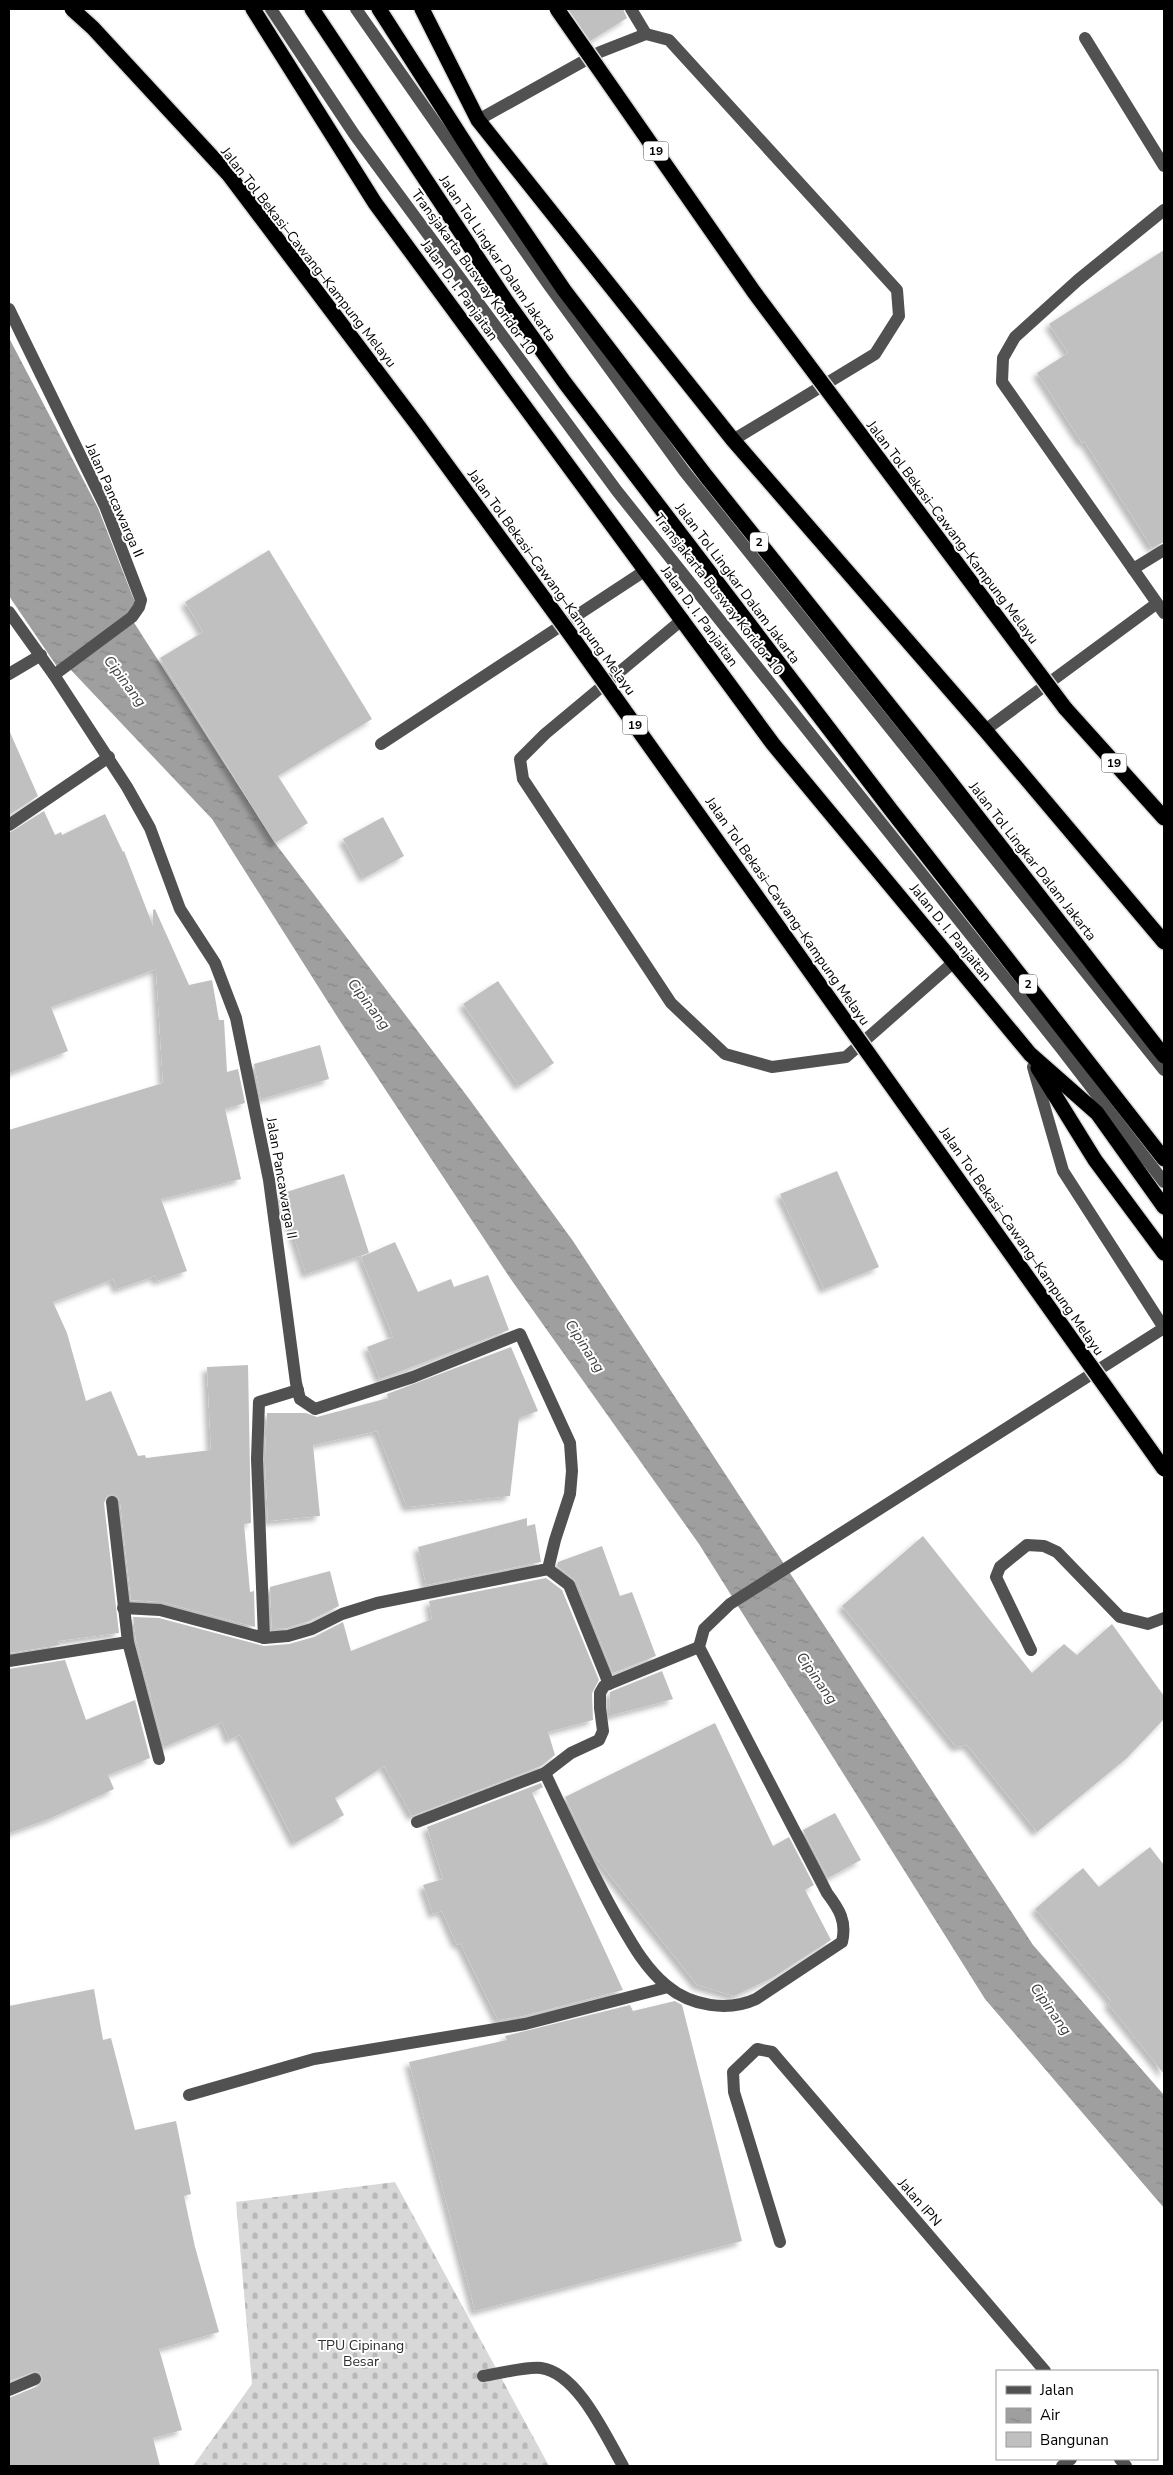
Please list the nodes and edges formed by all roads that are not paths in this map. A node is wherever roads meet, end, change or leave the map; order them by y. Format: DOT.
graph roads {
  1 [pos="72,9"];
  2 [pos="252,9"];
  3 [pos="271,9"];
  4 [pos="312,9"];
  5 [pos="356,9"];
  6 [pos="380,9"];
  7 [pos="422,9"];
  8 [pos="558,9"];
  9 [pos="631,9"];
  10 [pos="646,34"];
  11 [pos="1085,38"];
  12 [pos="478,120"];
  13 [pos="1164,166"];
  14 [pos="1164,210"];
  15 [pos="9,309"];
  16 [pos="733,440"];
  17 [pos="1164,550"];
  18 [pos="1132,569"];
  19 [pos="646,570"];
  20 [pos="1160,609"];
  21 [pos="9,612"];
  22 [pos="683,619"];
  23 [pos="41,655"];
  24 [pos="9,674"];
  25 [pos="54,675"];
  26 [pos="985,730"];
  27 [pos="381,744"];
  28 [pos="109,757"];
  29 [pos="1164,818"];
  30 [pos="9,825"];
  31 [pos="1164,942"];
  32 [pos="955,961"];
  33 [pos="1030,1054"];
  34 [pos="1164,1056"];
  35 [pos="1164,1070"];
  36 [pos="1164,1159"];
  37 [pos="1164,1182"];
  38 [pos="1164,1207"];
  39 [pos="1164,1253"];
  40 [pos="1164,1328"];
  41 [pos="298,1390"];
  42 [pos="1164,1469"];
  43 [pos="112,1502"];
  44 [pos="548,1569"];
  45 [pos="123,1608"];
  46 [pos="1164,1618"];
  47 [pos="264,1638"];
  48 [pos="128,1642"];
  49 [pos="699,1647"];
  50 [pos="1031,1650"];
  51 [pos="9,1661"];
  52 [pos="609,1684"];
  53 [pos="159,1759"];
  54 [pos="545,1773"];
  55 [pos="417,1822"];
  56 [pos="668,1987"];
  57 [pos="189,2095"];
  58 [pos="780,2242"];
  59 [pos="1044,2370"];
  60 [pos="483,2376"];
  61 [pos="35,2379"];
  62 [pos="9,2390"];
  63 [pos="622,2466"];
  1 -- 42 [label="highway, Jalan Tol Bekasi–Cawang–Kampung Melayu / 19, bridge"];
  2 -- 19 [label="highway, Jalan D. I. Panjaitan"];
  3 -- 37 [label="street, Transjakarta Busway Koridor 10"];
  4 -- 36 [label="highway, Jalan Tol Lingkar Dalam Jakarta / 2"];
  5 -- 35 [label="street"];
  6 -- 34 [label="highway, Jalan Tol Lingkar Dalam Jakarta / 2"];
  7 -- 12 [label="highway"];
  8 -- 29 [label="highway, Jalan Tol Bekasi–Cawang–Kampung Melayu / 19, bridge"];
  9 -- 10 [label="street"];
  10 -- 12 [label="street"];
  10 -- 16 [label="street"];
  11 -- 13 [label="street"];
  12 -- 16 [label="highway"];
  14 -- 18 [label="street"];
  15 -- 25 [label="street, Jalan Pancawarga II"];
  16 -- 26 [label="highway"];
  17 -- 18 [label="street"];
  18 -- 20 [label="street"];
  19 -- 22 [label="highway, Jalan D. I. Panjaitan"];
  19 -- 27 [label="street"];
  20 -- 26 [label="street"];
  21 -- 23 [label="street, Jalan Pancawarga II"];
  22 -- 32 [label="highway, Jalan D. I. Panjaitan"];
  22 -- 32 [label="street"];
  23 -- 24 [label="street"];
  23 -- 25 [label="street, Jalan Pancawarga II"];
  25 -- 28 [label="street, Jalan Pancawarga II"];
  26 -- 31 [label="highway"];
  28 -- 30 [label="street"];
  28 -- 41 [label="street, Jalan Pancawarga II"];
  32 -- 33 [label="highway, Jalan D. I. Panjaitan"];
  33 -- 38 [label="highway, Jalan D. I. Panjaitan"];
  33 -- 39 [label="highway"];
  33 -- 40 [label="street"];
  40 -- 49 [label="street"];
  41 -- 44 [label="street"];
  41 -- 47 [label="street"];
  43 -- 45 [label="street"];
  44 -- 47 [label="street"];
  44 -- 52 [label="street"];
  45 -- 47 [label="street"];
  45 -- 48 [label="street"];
  46 -- 50 [label="street"];
  48 -- 51 [label="street"];
  48 -- 53 [label="street"];
  49 -- 52 [label="street"];
  49 -- 56 [label="street"];
  52 -- 54 [label="street"];
  54 -- 55 [label="street"];
  54 -- 56 [label="street"];
  56 -- 57 [label="street"];
  58 -- 59 [label="street, Jalan IPN"];
  60 -- 63 [label="street"];
  61 -- 62 [label="street"];
}
